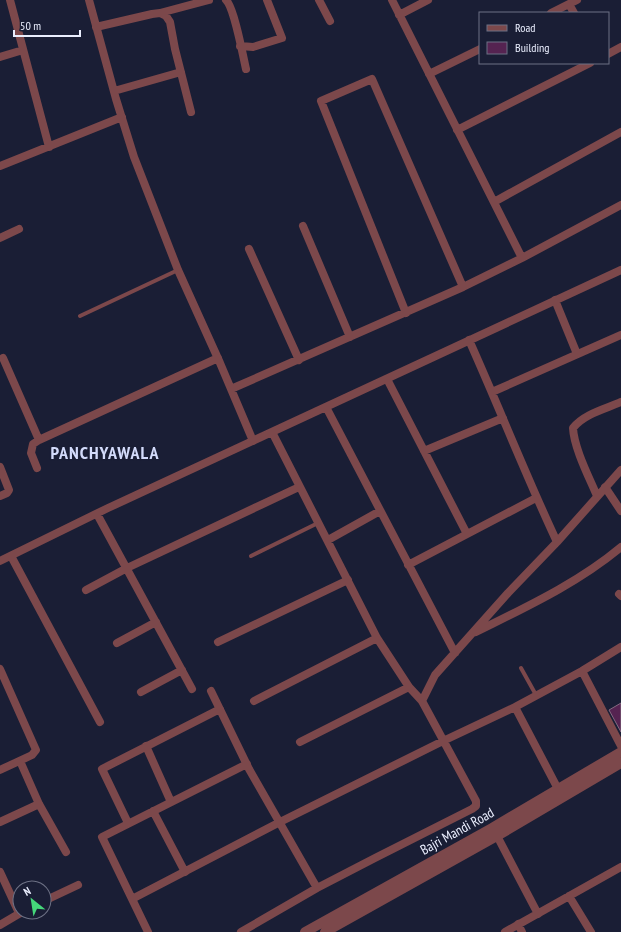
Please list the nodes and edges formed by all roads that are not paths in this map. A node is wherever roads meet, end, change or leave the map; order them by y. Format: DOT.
graph roads {
  1 [pos="10,0"];
  2 [pos="89,0"];
  3 [pos="209,0"];
  4 [pos="226,0"];
  5 [pos="267,0"];
  6 [pos="319,0"];
  7 [pos="392,0"];
  8 [pos="428,0"];
  9 [pos="573,2"];
  10 [pos="553,12"];
  11 [pos="574,12"];
  12 [pos="160,13"];
  13 [pos="399,15"];
  14 [pos="330,21"];
  15 [pos="96,27"];
  16 [pos="240,46"];
  17 [pos="621,47"];
  18 [pos="479,49"];
  19 [pos="23,50"];
  20 [pos="609,53"];
  21 [pos="0,57"];
  22 [pos="588,64"];
  23 [pos="246,69"];
  24 [pos="181,72"];
  25 [pos="429,74"];
  26 [pos="114,91"];
  27 [pos="191,112"];
  28 [pos="122,117"];
  29 [pos="457,130"];
  30 [pos="621,132"];
  31 [pos="49,146"];
  32 [pos="0,166"];
  33 [pos="494,202"];
  34 [pos="621,205"];
  35 [pos="303,226"];
  36 [pos="20,229"];
  37 [pos="0,238"];
  38 [pos="249,250"];
  39 [pos="522,258"];
  40 [pos="178,270"];
  41 [pos="621,270"];
  42 [pos="463,287"];
  43 [pos="555,300"];
  44 [pos="406,313"];
  45 [pos="80,316"];
  46 [pos="621,335"];
  47 [pos="350,338"];
  48 [pos="469,340"];
  49 [pos="577,354"];
  50 [pos="3,358"];
  51 [pos="218,358"];
  52 [pos="299,360"];
  53 [pos="387,378"];
  54 [pos="231,389"];
  55 [pos="492,392"];
  56 [pos="621,402"];
  57 [pos="326,407"];
  58 [pos="502,418"];
  59 [pos="272,432"];
  60 [pos="39,440"];
  61 [pos="252,441"];
  62 [pos="424,451"];
  63 [pos="0,467"];
  64 [pos="37,468"];
  65 [pos="621,470"];
  66 [pos="299,487"];
  67 [pos="606,487"];
  68 [pos="0,496"];
  69 [pos="597,496"];
  70 [pos="536,498"];
  71 [pos="620,507"];
  72 [pos="380,511"];
  73 [pos="97,514"];
  74 [pos="318,523"];
  75 [pos="467,534"];
  76 [pos="328,540"];
  77 [pos="557,542"];
  78 [pos="621,547"];
  79 [pos="10,556"];
  80 [pos="251,556"];
  81 [pos="0,561"];
  82 [pos="408,565"];
  83 [pos="127,568"];
  84 [pos="348,580"];
  85 [pos="86,590"];
  86 [pos="156,622"];
  87 [pos="472,634"];
  88 [pos="377,638"];
  89 [pos="218,642"];
  90 [pos="117,643"];
  91 [pos="621,647"];
  92 [pos="455,653"];
  93 [pos="521,668"];
  94 [pos="0,669"];
  95 [pos="182,670"];
  96 [pos="582,671"];
  97 [pos="409,687"];
  98 [pos="192,689"];
  99 [pos="211,691"];
  100 [pos="141,692"];
  101 [pos="536,695"];
  102 [pos="254,701"];
  103 [pos="422,701"];
  104 [pos="515,707"];
  105 [pos="220,709"];
  106 [pos="100,722"];
  107 [pos="443,741"];
  108 [pos="300,742"];
  109 [pos="146,746"];
  110 [pos="621,746"];
  111 [pos="621,752"];
  112 [pos="20,760"];
  113 [pos="621,763"];
  114 [pos="247,764"];
  115 [pos="0,770"];
  116 [pos="558,789"];
  117 [pos="172,802"];
  118 [pos="39,804"];
  119 [pos="153,811"];
  120 [pos="0,822"];
  121 [pos="280,822"];
  122 [pos="128,823"];
  123 [pos="495,832"];
  124 [pos="66,852"];
  125 [pos="621,867"];
  126 [pos="0,872"];
  127 [pos="185,872"];
  128 [pos="78,884"];
  129 [pos="317,888"];
  130 [pos="12,895"];
  131 [pos="569,896"];
  132 [pos="52,897"];
  133 [pos="132,899"];
  134 [pos="538,914"];
  135 [pos="12,918"];
  136 [pos="0,924"];
  137 [pos="520,928"];
  138 [pos="148,932"];
  139 [pos="241,932"];
  140 [pos="305,932"];
  141 [pos="325,932"];
  142 [pos="505,932"];
  143 [pos="591,932"];
  1 -- 19 [label="street"];
  2 -- 15 [label="street"];
  3 -- 12 [label="street"];
  4 -- 16 [label="street"];
  5 -- 16 [label="street"];
  6 -- 14 [label="street"];
  7 -- 13 [label="street"];
  8 -- 13 [label="street"];
  9 -- 10 [label="street"];
  9 -- 11 [label="street"];
  12 -- 15 [label="street"];
  12 -- 24 [label="street"];
  13 -- 25 [label="street"];
  15 -- 26 [label="street"];
  16 -- 23 [label="street"];
  17 -- 20 [label="street"];
  18 -- 25 [label="street"];
  19 -- 21 [label="street"];
  19 -- 31 [label="street"];
  22 -- 29 [label="street"];
  24 -- 26 [label="street"];
  24 -- 27 [label="street"];
  25 -- 29 [label="street"];
  26 -- 28 [label="street"];
  28 -- 31 [label="street"];
  28 -- 40 [label="street"];
  29 -- 33 [label="street"];
  30 -- 33 [label="street"];
  31 -- 32 [label="street"];
  33 -- 39 [label="street"];
  34 -- 39 [label="street"];
  35 -- 47 [label="street"];
  36 -- 37 [label="street"];
  38 -- 52 [label="street"];
  39 -- 42 [label="street"];
  40 -- 45 [label="lane"];
  40 -- 51 [label="street"];
  41 -- 43 [label="street"];
  42 -- 44 [label="street"];
  42 -- 44 [label="street"];
  43 -- 48 [label="street"];
  43 -- 49 [label="street"];
  44 -- 47 [label="street"];
  46 -- 49 [label="street"];
  47 -- 52 [label="street"];
  48 -- 53 [label="street"];
  48 -- 55 [label="street"];
  49 -- 55 [label="street"];
  50 -- 60 [label="street"];
  51 -- 54 [label="street"];
  51 -- 60 [label="street"];
  52 -- 54 [label="street"];
  53 -- 57 [label="street"];
  53 -- 62 [label="street"];
  54 -- 61 [label="street"];
  55 -- 58 [label="street"];
  56 -- 69 [label="street"];
  57 -- 59 [label="street"];
  57 -- 72 [label="street"];
  58 -- 62 [label="street"];
  58 -- 70 [label="street"];
  59 -- 61 [label="street"];
  59 -- 66 [label="street"];
  60 -- 64 [label="street"];
  61 -- 73 [label="street"];
  62 -- 75 [label="street"];
  63 -- 68 [label="street"];
  65 -- 67 [label="street"];
  66 -- 74 [label="street"];
  66 -- 83 [label="street"];
  67 -- 69 [label="street"];
  67 -- 71 [label="street"];
  69 -- 77 [label="street"];
  70 -- 75 [label="street"];
  70 -- 77 [label="street"];
  72 -- 76 [label="street"];
  72 -- 82 [label="street"];
  73 -- 79 [label="street"];
  73 -- 83 [label="street"];
  74 -- 76 [label="street"];
  74 -- 80 [label="lane"];
  75 -- 82 [label="street"];
  76 -- 84 [label="street"];
  77 -- 87 [label="street"];
  78 -- 87 [label="street"];
  79 -- 81 [label="street"];
  79 -- 106 [label="street"];
  82 -- 92 [label="street"];
  83 -- 85 [label="street"];
  83 -- 86 [label="street"];
  84 -- 88 [label="street"];
  84 -- 89 [label="street"];
  86 -- 90 [label="street"];
  86 -- 95 [label="street"];
  87 -- 92 [label="street"];
  88 -- 97 [label="street"];
  88 -- 102 [label="street"];
  91 -- 96 [label="street"];
  92 -- 103 [label="street"];
  93 -- 101 [label="lane"];
  94 -- 112 [label="street"];
  95 -- 98 [label="street"];
  95 -- 100 [label="street"];
  96 -- 101 [label="street"];
  96 -- 110 [label="street"];
  97 -- 103 [label="street"];
  97 -- 108 [label="street"];
  99 -- 105 [label="street"];
  101 -- 104 [label="street"];
  103 -- 107 [label="street"];
  104 -- 107 [label="street"];
  104 -- 116 [label="street"];
  105 -- 109 [label="street"];
  105 -- 114 [label="street"];
  107 -- 121 [label="street"];
  107 -- 129 [label="street"];
  109 -- 117 [label="street"];
  109 -- 122 [label="street"];
  111 -- 116 [label="street, Bajri Mandi Road"];
  112 -- 115 [label="street"];
  112 -- 118 [label="street"];
  113 -- 123 [label="street"];
  114 -- 117 [label="street"];
  114 -- 121 [label="street"];
  116 -- 123 [label="street, Bajri Mandi Road"];
  117 -- 119 [label="street"];
  118 -- 120 [label="street"];
  118 -- 124 [label="street"];
  119 -- 122 [label="street"];
  119 -- 127 [label="street"];
  121 -- 127 [label="street"];
  121 -- 129 [label="street"];
  122 -- 133 [label="street"];
  123 -- 134 [label="street"];
  123 -- 140 [label="street, Bajri Mandi Road"];
  123 -- 141 [label="street"];
  125 -- 131 [label="street"];
  126 -- 130 [label="street"];
  127 -- 133 [label="street"];
  128 -- 132 [label="street"];
  129 -- 139 [label="street"];
  131 -- 134 [label="street"];
  131 -- 143 [label="street"];
  133 -- 138 [label="street"];
  134 -- 137 [label="street"];
  135 -- 136 [label="street"];
  137 -- 142 [label="street"];
}
